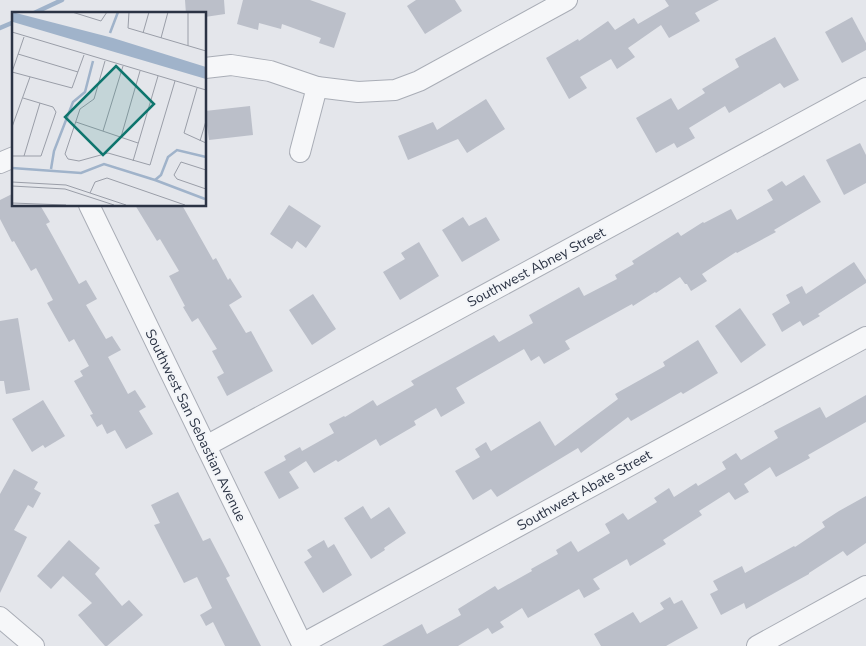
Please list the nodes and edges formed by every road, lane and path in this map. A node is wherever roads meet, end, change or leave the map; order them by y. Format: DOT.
graph roads {
  1 [pos="567,0"];
  2 [pos="206,68"];
  3 [pos="317,87"];
  4 [pos="866,88"];
  5 [pos="300,152"];
  6 [pos="12,158"];
  7 [pos="0,163"];
  8 [pos="89,206"];
  9 [pos="866,337"];
  10 [pos="206,446"];
  11 [pos="866,586"];
  12 [pos="0,617"];
  13 [pos="303,645"];
  14 [pos="34,646"];
  15 [pos="757,646"];
  1 -- 3 [label="street"];
  2 -- 3 [label="street"];
  3 -- 5 [label="street"];
  4 -- 10 [label="street, Southwest Abney Street"];
  6 -- 7 [label="street"];
  8 -- 10 [label="street, Southwest San Sebastian Avenue"];
  9 -- 13 [label="street, Southwest Abate Street"];
  10 -- 13 [label="street, Southwest San Sebastian Avenue"];
  11 -- 15 [label="street"];
  12 -- 14 [label="street"];
}
